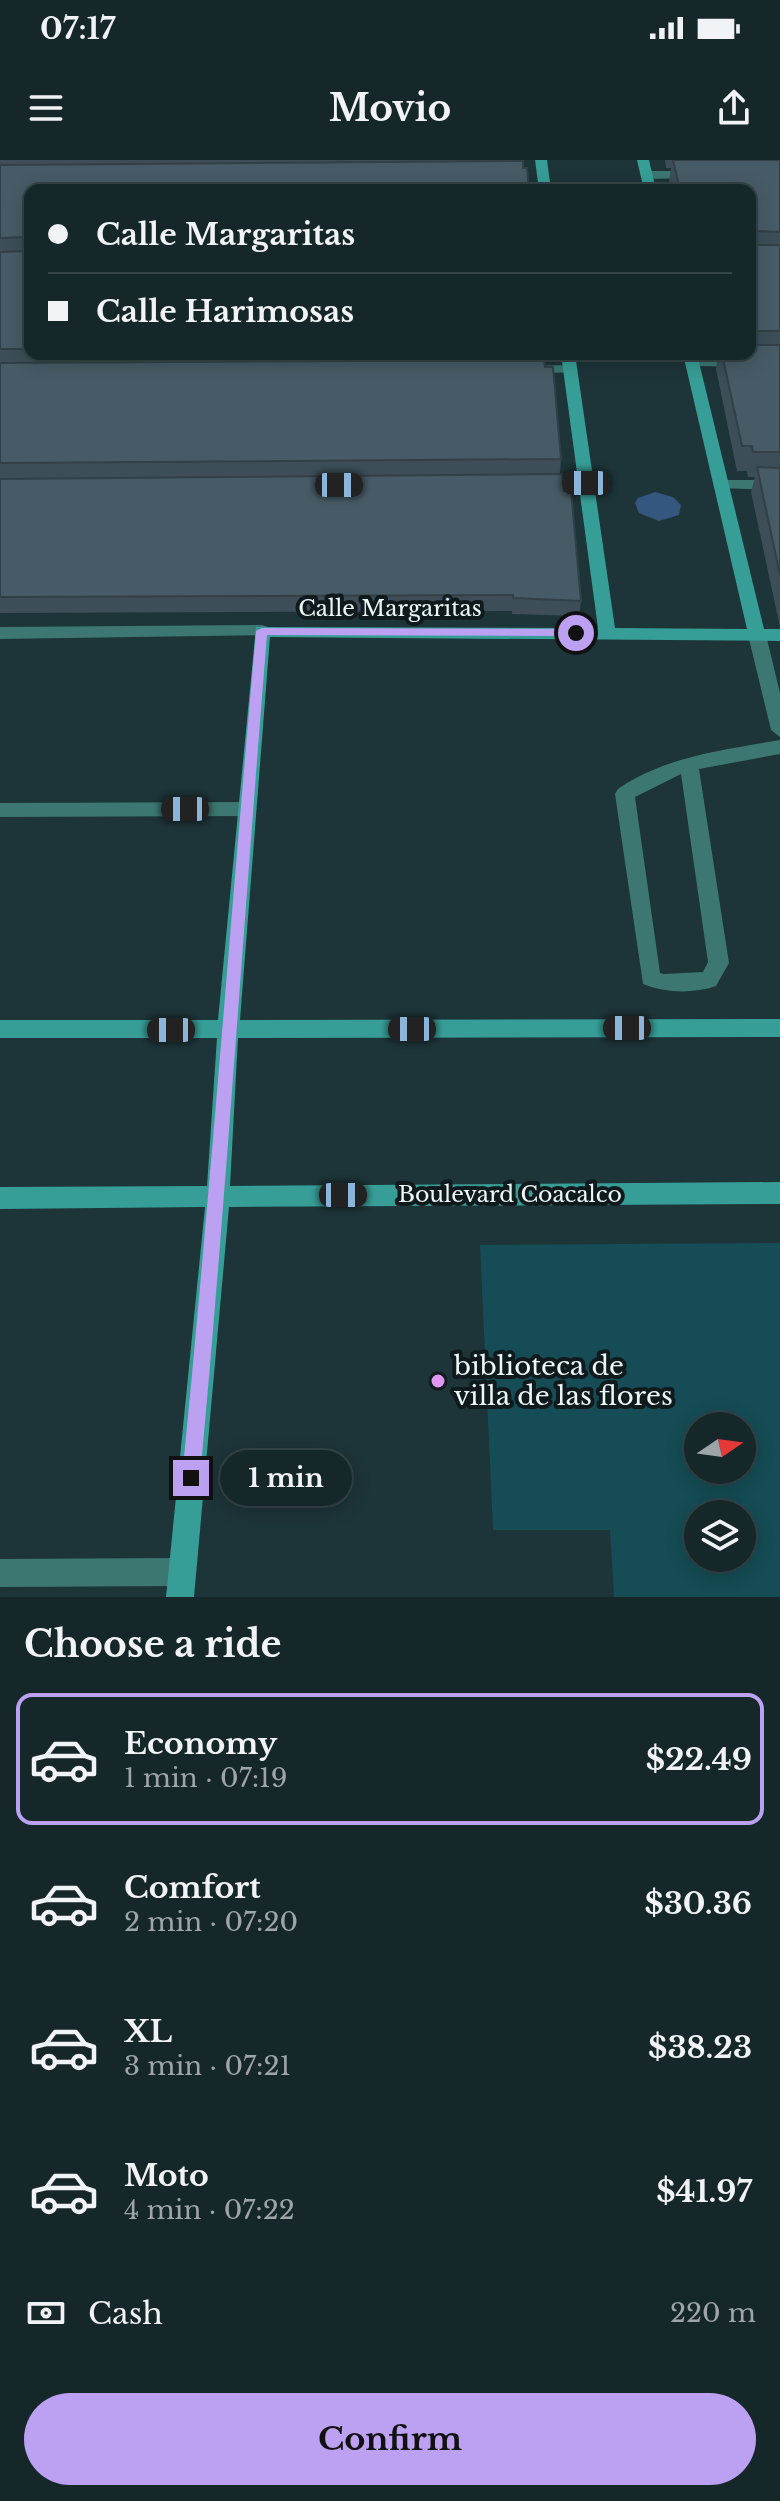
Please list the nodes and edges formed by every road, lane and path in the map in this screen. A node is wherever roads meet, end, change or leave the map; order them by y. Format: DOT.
graph roads {
  1 [pos="643,160"];
  2 [pos="542,164"];
  3 [pos="526,169"];
  4 [pos="706,174"];
  5 [pos="646,175"];
  6 [pos="544,184"];
  7 [pos="648,184"];
  8 [pos="691,360"];
  9 [pos="727,360"];
  10 [pos="569,362"];
  11 [pos="780,363"];
  12 [pos="507,370"];
  13 [pos="586,483"];
  14 [pos="523,484"];
  15 [pos="721,485"];
  16 [pos="780,485"];
  17 [pos="262,631"];
  18 [pos="0,633"];
  19 [pos="607,633"];
  20 [pos="757,635"];
  21 [pos="780,635"];
  22 [pos="780,730"];
  23 [pos="780,747"];
  24 [pos="689,765"];
  25 [pos="247,809"];
  26 [pos="0,810"];
  27 [pos="780,1028"];
  28 [pos="0,1029"];
  29 [pos="228,1030"];
  30 [pos="780,1193"];
  31 [pos="218,1195"];
  32 [pos="0,1198"];
  33 [pos="0,1573"];
  34 [pos="181,1585"];
  1 -- 5 [label="street"];
  2 -- 3 [label="street"];
  2 -- 6 [label="street"];
  4 -- 5 [label="street"];
  5 -- 7 [label="street"];
  8 -- 15 [label="street"];
  9 -- 11 [label="street"];
  10 -- 12 [label="street"];
  10 -- 13 [label="street"];
  13 -- 14 [label="street"];
  13 -- 19 [label="street"];
  15 -- 16 [label="street"];
  15 -- 20 [label="street"];
  17 -- 18 [label="street, Calle Margaritas"];
  17 -- 19 [label="street, Calle Margaritas"];
  17 -- 25 [label="street"];
  19 -- 20 [label="street, Calle Margaritas"];
  20 -- 21 [label="street, Calle Margaritas"];
  20 -- 22 [label="street"];
  23 -- 24 [label="street"];
  24 -- 24 [label="street"];
  25 -- 26 [label="street"];
  25 -- 29 [label="street"];
  27 -- 29 [label="street"];
  28 -- 29 [label="street"];
  29 -- 31 [label="street"];
  30 -- 31 [label="street, Boulevard Coacalco"];
  31 -- 32 [label="street, Boulevard Coacalco"];
  31 -- 34 [label="street"];
  33 -- 34 [label="street"];
}
